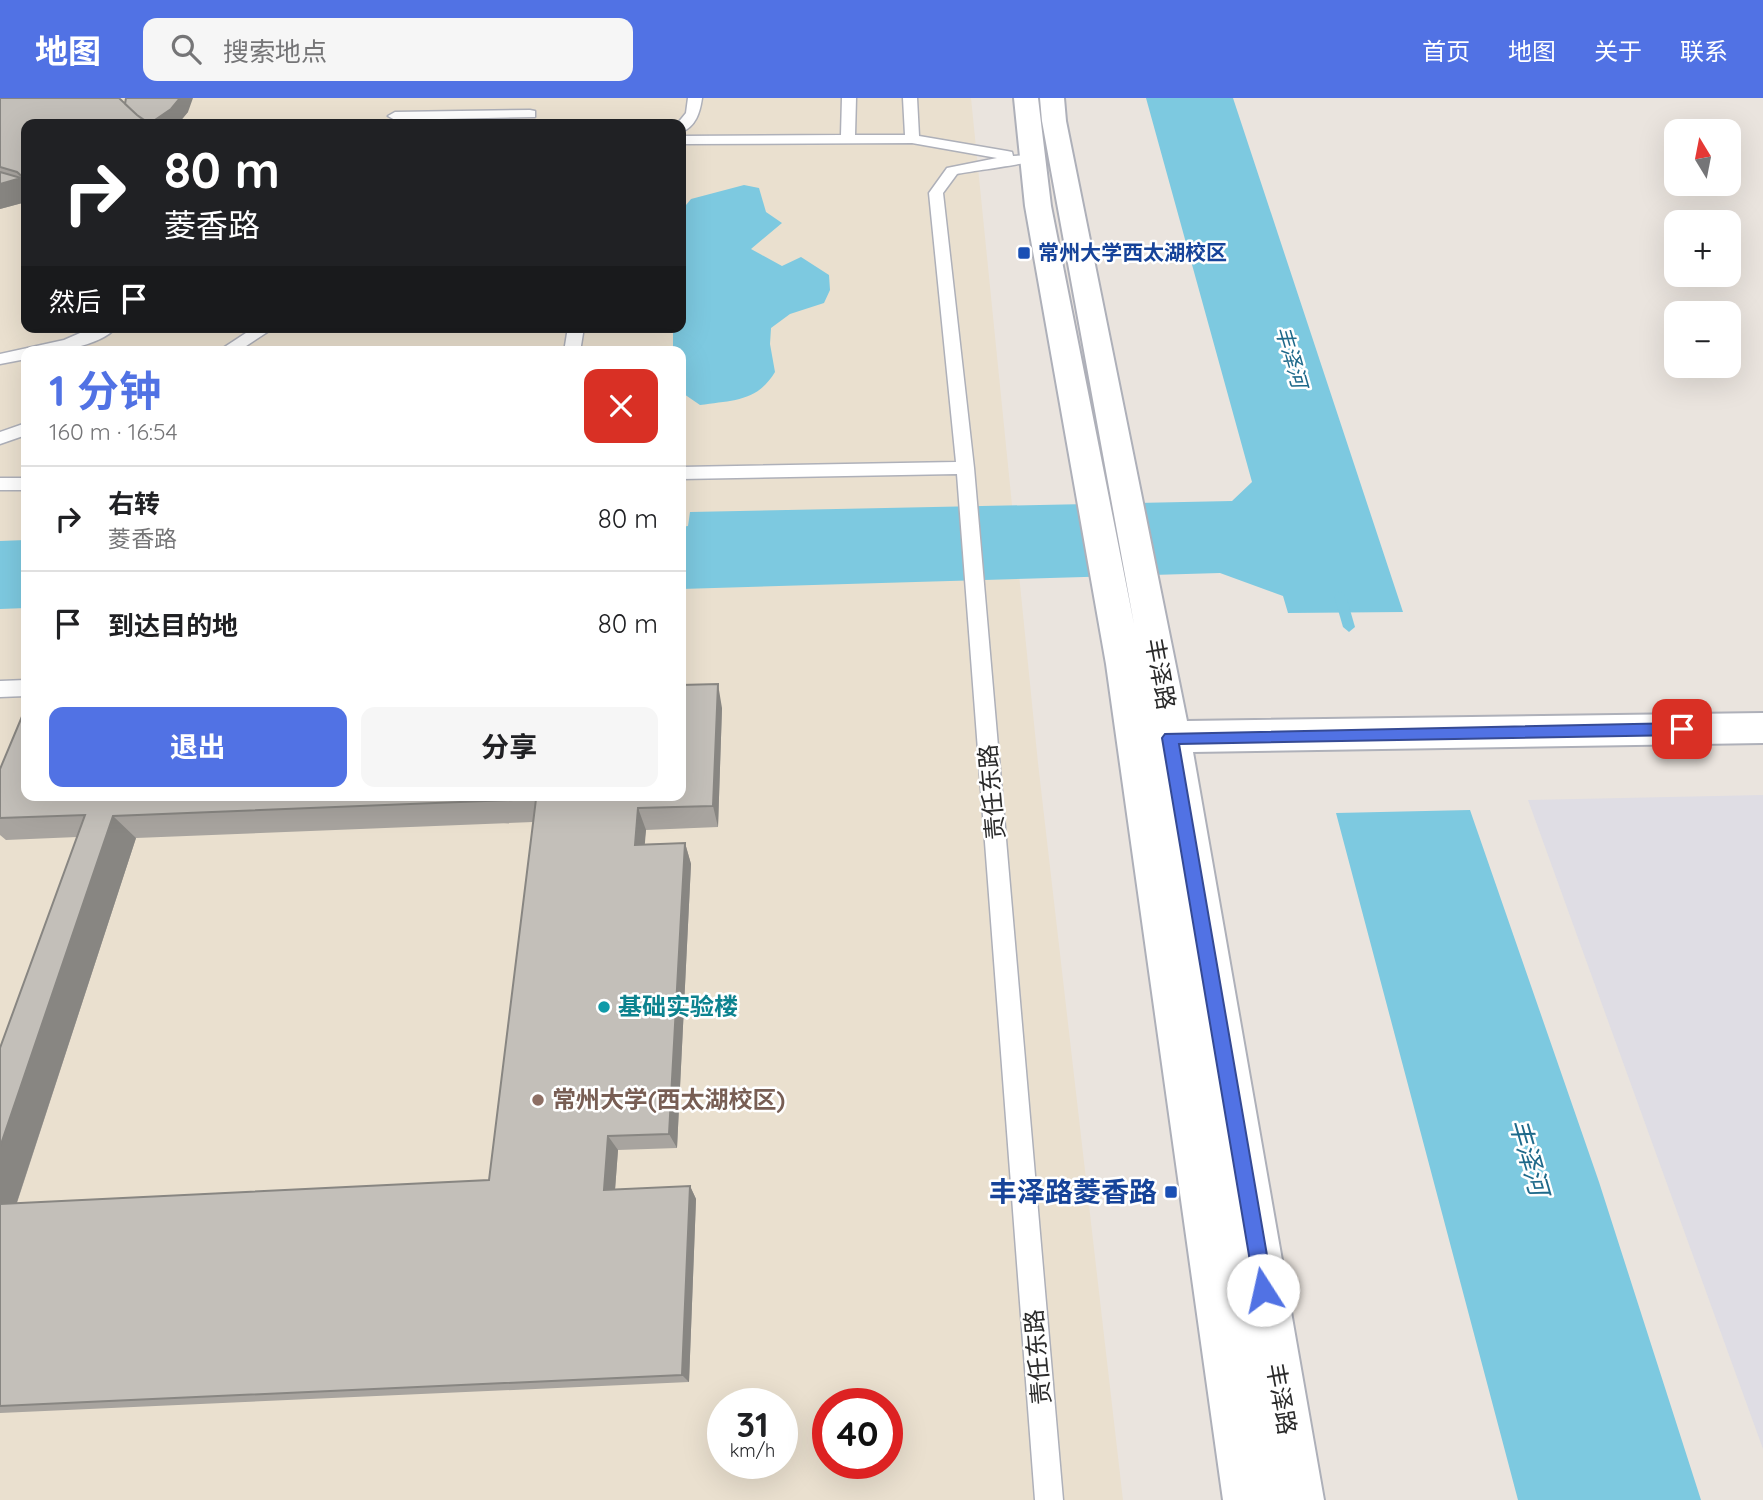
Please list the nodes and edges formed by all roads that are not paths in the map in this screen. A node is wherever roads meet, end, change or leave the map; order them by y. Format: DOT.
graph roads {
  1 [pos="397,98"];
  2 [pos="477,98"];
  3 [pos="534,98"];
  4 [pos="695,98"];
  5 [pos="849,98"];
  6 [pos="910,98"];
  7 [pos="1026,98"];
  8 [pos="1052,98"];
  9 [pos="392,119"];
  10 [pos="468,119"];
  11 [pos="531,119"];
  12 [pos="686,122"];
  13 [pos="848,139"];
  14 [pos="912,139"];
  15 [pos="686,140"];
  16 [pos="1033,159"];
  17 [pos="95,333"];
  18 [pos="257,333"];
  19 [pos="60,346"];
  20 [pos="235,346"];
  21 [pos="21,355"];
  22 [pos="0,359"];
  23 [pos="21,431"];
  24 [pos="0,438"];
  25 [pos="965,468"];
  26 [pos="686,473"];
  27 [pos="0,484"];
  28 [pos="21,484"];
  29 [pos="21,688"];
  30 [pos="0,689"];
  31 [pos="1763,727"];
  32 [pos="1152,737"];
  33 [pos="1049,1500"];
  34 [pos="1249,1500"];
  35 [pos="1298,1500"];
  1 -- 9 [label="lane"];
  2 -- 10 [label="lane"];
  3 -- 11 [label="lane"];
  4 -- 12 [label="lane"];
  5 -- 13 [label="lane"];
  6 -- 14 [label="lane"];
  7 -- 16 [label="street, 丰泽路"];
  8 -- 32 [label="street, 丰泽路"];
  13 -- 14 [label="lane"];
  13 -- 15 [label="lane"];
  14 -- 16 [label="lane"];
  16 -- 25 [label="lane, 责任东路"];
  16 -- 32 [label="street, 丰泽路"];
  17 -- 19 [label="lane"];
  18 -- 20 [label="lane"];
  21 -- 22 [label="lane"];
  23 -- 24 [label="lane"];
  25 -- 26 [label="lane"];
  25 -- 33 [label="lane, 责任东路"];
  27 -- 28 [label="lane"];
  29 -- 30 [label="lane"];
  31 -- 32 [label="street"];
  32 -- 34 [label="street, 丰泽路"];
  32 -- 35 [label="street, 丰泽路"];
}
